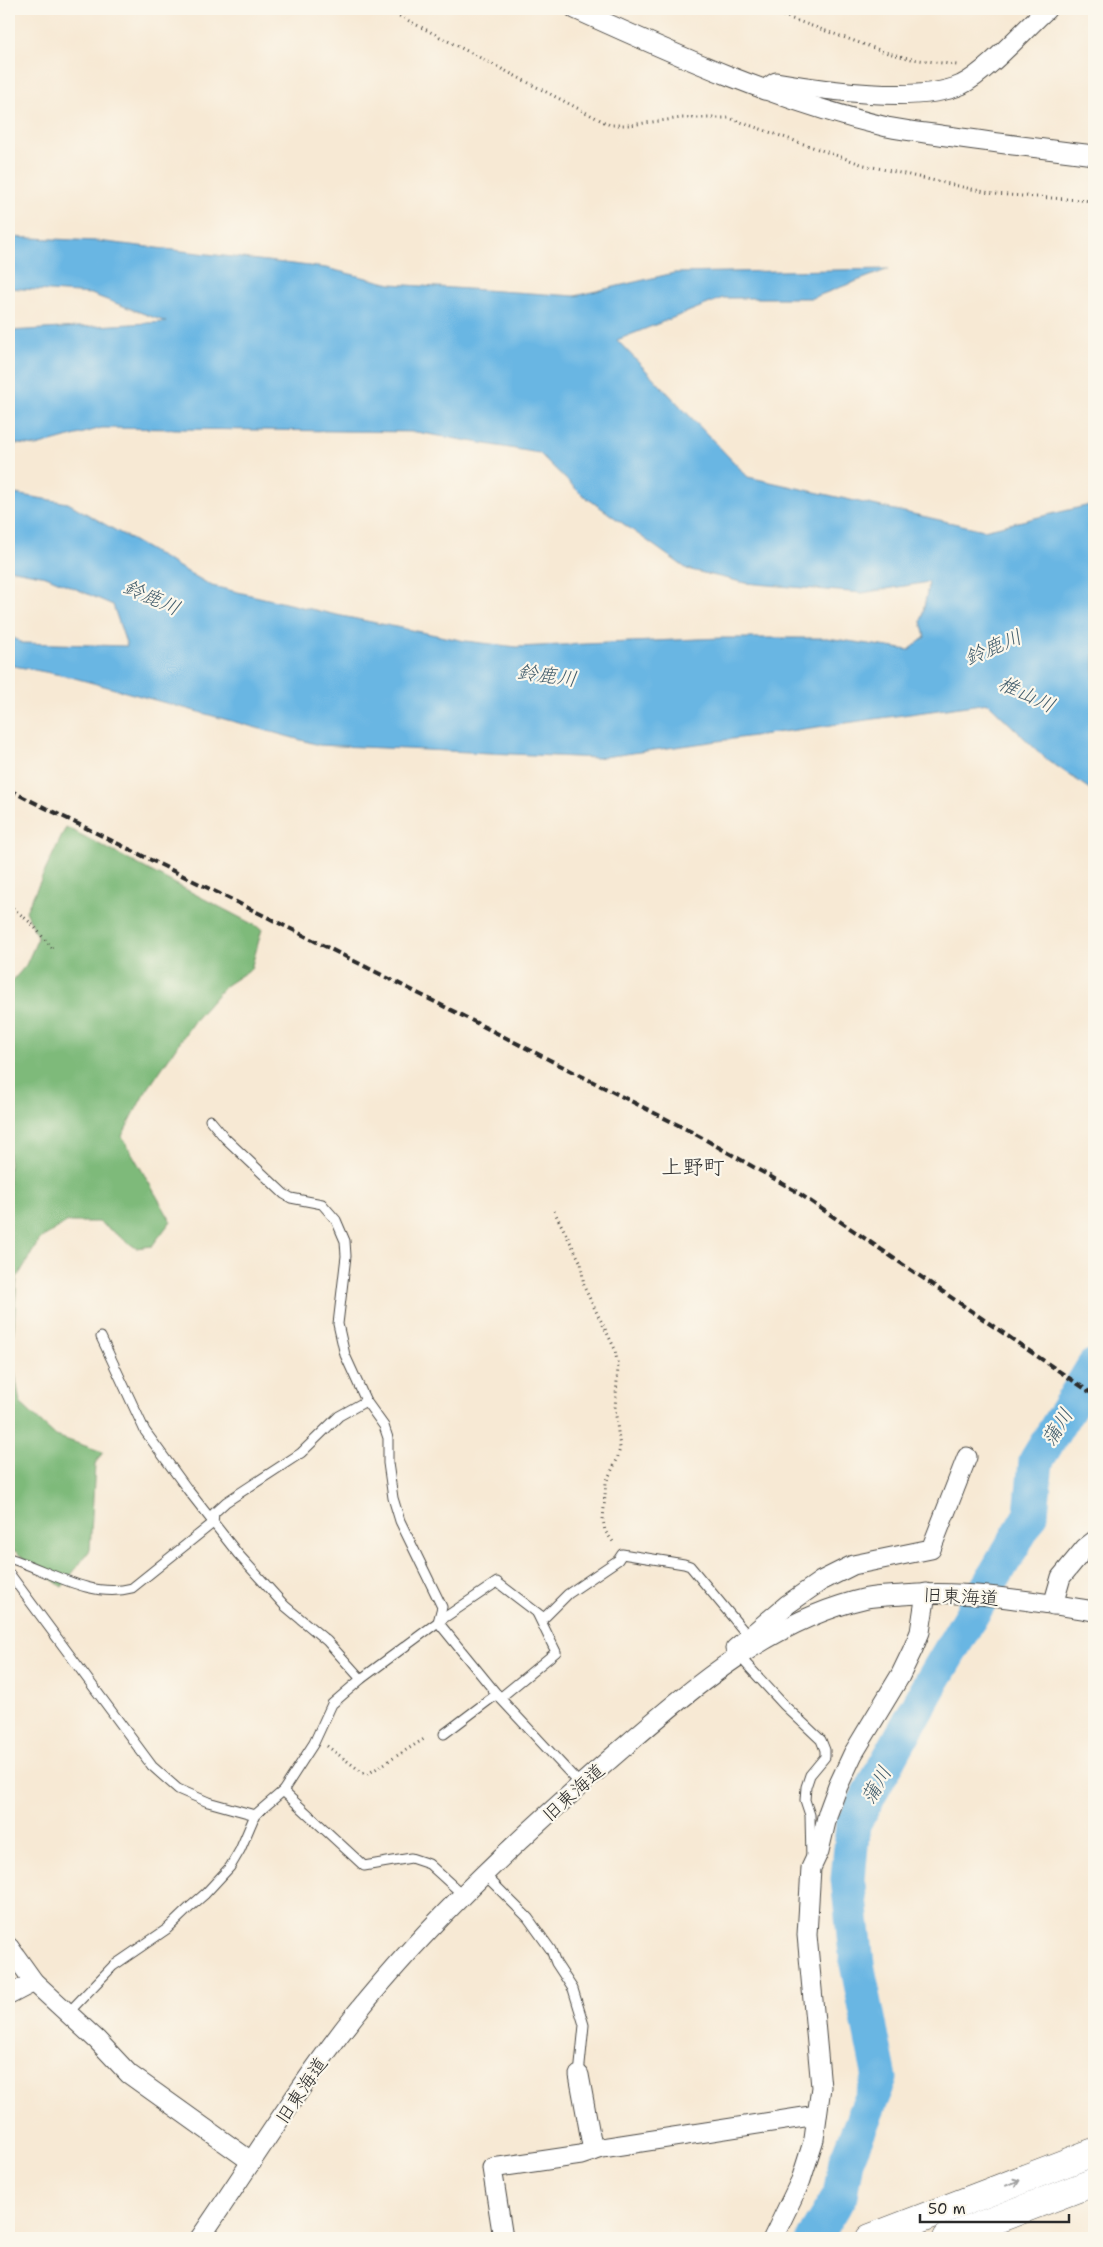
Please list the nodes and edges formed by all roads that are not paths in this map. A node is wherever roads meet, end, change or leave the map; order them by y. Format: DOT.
graph roads {
  1 [pos="575,9"];
  2 [pos="1046,9"];
  3 [pos="764,90"];
  4 [pos="1094,155"];
  5 [pos="210,1120"];
  6 [pos="101,1337"];
  7 [pos="366,1400"];
  8 [pos="967,1457"];
  9 [pos="213,1523"];
  10 [pos="1094,1541"];
  11 [pos="9,1558"];
  12 [pos="9,1573"];
  13 [pos="932,1592"];
  14 [pos="1053,1605"];
  15 [pos="1094,1611"];
  16 [pos="537,1613"];
  17 [pos="438,1622"];
  18 [pos="748,1636"];
  19 [pos="739,1656"];
  20 [pos="706,1678"];
  21 [pos="361,1679"];
  22 [pos="498,1696"];
  23 [pos="444,1734"];
  24 [pos="581,1785"];
  25 [pos="283,1790"];
  26 [pos="255,1815"];
  27 [pos="811,1868"];
  28 [pos="485,1875"];
  29 [pos="463,1894"];
  30 [pos="9,1947"];
  31 [pos="34,1982"];
  32 [pos="9,1995"];
  33 [pos="68,2013"];
  34 [pos="579,2075"];
  35 [pos="817,2115"];
  36 [pos="593,2151"];
  37 [pos="1094,2152"];
  38 [pos="252,2162"];
  39 [pos="1094,2182"];
  40 [pos="957,2237"];
  41 [pos="200,2238"];
  42 [pos="503,2238"];
  43 [pos="773,2238"];
  44 [pos="870,2238"];
  1 -- 3 [label="street"];
  2 -- 3 [label="street"];
  3 -- 4 [label="street"];
  5 -- 7 [label="lane"];
  6 -- 9 [label="lane"];
  7 -- 9 [label="lane"];
  7 -- 17 [label="lane"];
  8 -- 18 [label="street"];
  9 -- 11 [label="lane"];
  9 -- 21 [label="lane"];
  10 -- 14 [label="street"];
  12 -- 26 [label="lane"];
  13 -- 14 [label="street, 旧東海道"];
  13 -- 19 [label="street, 旧東海道"];
  13 -- 27 [label="street"];
  14 -- 15 [label="street, 旧東海道"];
  16 -- 17 [label="lane"];
  16 -- 18 [label="lane"];
  16 -- 22 [label="lane"];
  17 -- 21 [label="lane"];
  17 -- 22 [label="lane"];
  18 -- 20 [label="street"];
  19 -- 20 [label="street, 旧東海道"];
  19 -- 27 [label="lane"];
  20 -- 24 [label="street, 旧東海道"];
  21 -- 25 [label="lane"];
  22 -- 23 [label="lane"];
  22 -- 24 [label="lane"];
  24 -- 28 [label="street, 旧東海道"];
  25 -- 26 [label="lane"];
  25 -- 29 [label="lane"];
  26 -- 33 [label="lane"];
  27 -- 35 [label="street"];
  28 -- 29 [label="street, 旧東海道"];
  28 -- 34 [label="lane"];
  29 -- 38 [label="street, 旧東海道"];
  30 -- 31 [label="street"];
  31 -- 32 [label="street"];
  31 -- 33 [label="street"];
  33 -- 38 [label="street"];
  34 -- 36 [label="street"];
  35 -- 36 [label="street"];
  35 -- 43 [label="street"];
  36 -- 42 [label="street"];
  44 -- 37 [label="highway, one-way"];
  38 -- 41 [label="street, 旧東海道"];
  39 -- 40 [label="highway"];
}
